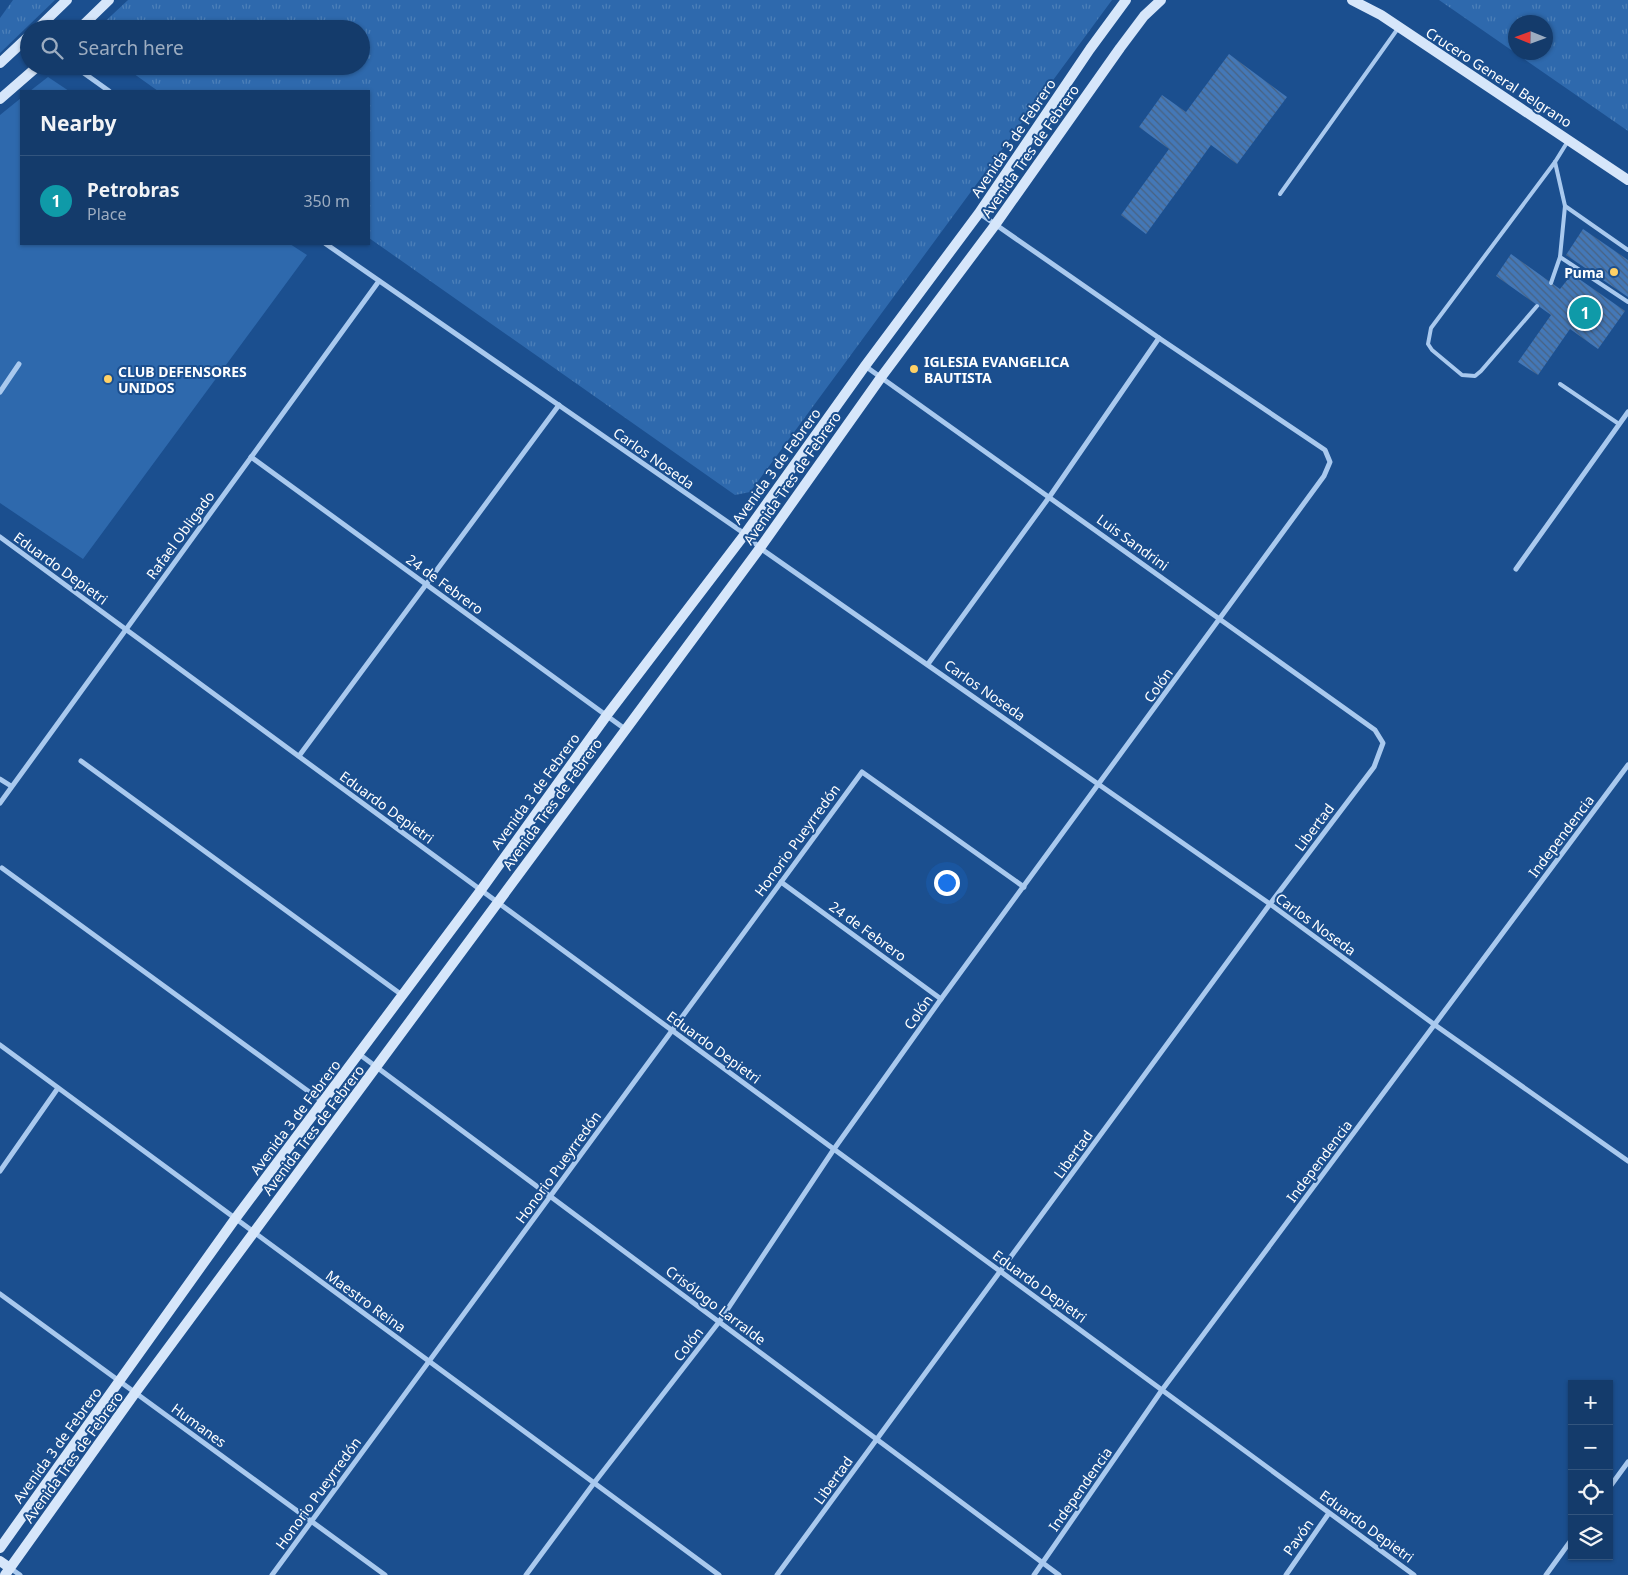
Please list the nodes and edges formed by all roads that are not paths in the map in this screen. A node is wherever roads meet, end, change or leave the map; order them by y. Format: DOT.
graph roads {
  1 [pos="67,0"];
  2 [pos="109,0"];
  3 [pos="1126,0"];
  4 [pos="1161,0"];
  5 [pos="1352,0"];
  6 [pos="46,20"];
  7 [pos="88,20"];
  8 [pos="1399,27"];
  9 [pos="20,44"];
  10 [pos="0,63"];
  11 [pos="28,75"];
  12 [pos="87,75"];
  13 [pos="108,90"];
  14 [pos="0,99"];
  15 [pos="1569,140"];
  16 [pos="1556,162"];
  17 [pos="1628,180"];
  18 [pos="1280,194"];
  19 [pos="1565,206"];
  20 [pos="979,213"];
  21 [pos="995,224"];
  22 [pos="327,245"];
  23 [pos="1628,250"];
  24 [pos="1560,257"];
  25 [pos="379,281"];
  26 [pos="1551,283"];
  27 [pos="1628,302"];
  28 [pos="1537,306"];
  29 [pos="1159,338"];
  30 [pos="19,364"];
  31 [pos="865,366"];
  32 [pos="882,376"];
  33 [pos="1560,384"];
  34 [pos="0,392"];
  35 [pos="559,405"];
  36 [pos="1628,412"];
  37 [pos="1619,424"];
  38 [pos="251,457"];
  39 [pos="1050,496"];
  40 [pos="745,534"];
  41 [pos="0,537"];
  42 [pos="760,548"];
  43 [pos="1516,569"];
  44 [pos="426,584"];
  45 [pos="1220,618"];
  46 [pos="126,629"];
  47 [pos="928,664"];
  48 [pos="607,715"];
  49 [pos="625,729"];
  50 [pos="1383,743"];
  51 [pos="299,756"];
  52 [pos="81,761"];
  53 [pos="1628,765"];
  54 [pos="0,778"];
  55 [pos="1099,784"];
  56 [pos="11,786"];
  57 [pos="0,802"];
  58 [pos="2,868"];
  59 [pos="781,882"];
  60 [pos="1024,887"];
  61 [pos="481,890"];
  62 [pos="497,902"];
  63 [pos="1270,904"];
  64 [pos="402,995"];
  65 [pos="941,999"];
  66 [pos="1435,1025"];
  67 [pos="672,1030"];
  68 [pos="0,1045"];
  69 [pos="359,1054"];
  70 [pos="378,1067"];
  71 [pos="58,1088"];
  72 [pos="324,1102"];
  73 [pos="834,1149"];
  74 [pos="1628,1161"];
  75 [pos="0,1171"];
  76 [pos="552,1196"];
  77 [pos="235,1219"];
  78 [pos="254,1232"];
  79 [pos="1001,1272"];
  80 [pos="0,1294"];
  81 [pos="719,1322"];
  82 [pos="428,1361"];
  83 [pos="120,1381"];
  84 [pos="1162,1390"];
  85 [pos="135,1393"];
  86 [pos="878,1438"];
  87 [pos="1628,1462"];
  88 [pos="594,1483"];
  89 [pos="1613,1483"];
  90 [pos="1330,1513"];
  91 [pos="311,1520"];
  92 [pos="1568,1545"];
  93 [pos="0,1548"];
  94 [pos="0,1560"];
  95 [pos="1042,1564"];
  96 [pos="8,1571"];
  97 [pos="20,1575"];
  98 [pos="272,1575"];
  99 [pos="385,1575"];
  100 [pos="526,1575"];
  101 [pos="719,1575"];
  102 [pos="777,1575"];
  103 [pos="1034,1575"];
  104 [pos="1059,1575"];
  105 [pos="1286,1575"];
  106 [pos="1414,1575"];
  107 [pos="1546,1575"];
  1 -- 6 [label="main road"];
  2 -- 7 [label="main road"];
  3 -- 20 [label="main road, Avenida 3 de Febrero"];
  4 -- 21 [label="main road, Avenida Tres de Febrero"];
  5 -- 8 [label="main road, Crucero General Belgrano"];
  8 -- 15 [label="main road, Crucero General Belgrano"];
  8 -- 18 [label="lane"];
  9 -- 10 [label="main road"];
  11 -- 14 [label="main road"];
  12 -- 13 [label="street"];
  15 -- 16 [label="lane"];
  15 -- 17 [label="main road, Crucero General Belgrano"];
  16 -- 19 [label="lane"];
  16 -- 28 [label="lane"];
  19 -- 23 [label="lane"];
  19 -- 24 [label="lane"];
  20 -- 21 [label="street"];
  20 -- 31 [label="main road, Avenida 3 de Febrero"];
  21 -- 29 [label="street"];
  21 -- 32 [label="main road, Avenida Tres de Febrero"];
  22 -- 25 [label="street, Carlos Noseda"];
  24 -- 26 [label="lane"];
  24 -- 27 [label="lane"];
  25 -- 35 [label="street, Carlos Noseda"];
  25 -- 38 [label="street, Rafael Obligado"];
  29 -- 39 [label="street"];
  29 -- 45 [label="street, Colón"];
  30 -- 34 [label="street"];
  31 -- 32 [label="street, Luis Sandrini"];
  31 -- 40 [label="main road, Avenida 3 de Febrero"];
  32 -- 39 [label="street, Luis Sandrini"];
  32 -- 42 [label="main road, Avenida Tres de Febrero"];
  33 -- 37 [label="lane"];
  35 -- 40 [label="street, Carlos Noseda"];
  35 -- 44 [label="street"];
  36 -- 37 [label="street"];
  37 -- 43 [label="street"];
  38 -- 44 [label="street, 24 de Febrero"];
  38 -- 46 [label="street, Rafael Obligado"];
  39 -- 45 [label="street, Luis Sandrini"];
  39 -- 47 [label="street"];
  40 -- 42 [label="street, Carlos Noseda"];
  40 -- 48 [label="main road, Avenida 3 de Febrero"];
  41 -- 46 [label="street, Eduardo Depietri"];
  42 -- 47 [label="street, Carlos Noseda"];
  42 -- 49 [label="main road, Avenida Tres de Febrero"];
  44 -- 48 [label="street, 24 de Febrero"];
  44 -- 51 [label="street"];
  45 -- 50 [label="street, Luis Sandrini"];
  45 -- 55 [label="street, Colón"];
  46 -- 51 [label="street, Eduardo Depietri"];
  46 -- 56 [label="street, Rafael Obligado"];
  47 -- 55 [label="street, Carlos Noseda"];
  48 -- 49 [label="street, 24 de Febrero"];
  48 -- 61 [label="main road, Avenida 3 de Febrero"];
  49 -- 62 [label="main road, Avenida Tres de Febrero"];
  50 -- 63 [label="street, Libertad"];
  51 -- 61 [label="street, Eduardo Depietri"];
  52 -- 64 [label="street"];
  53 -- 66 [label="street, Independencia"];
  54 -- 56 [label="street"];
  55 -- 60 [label="street, Colón"];
  55 -- 63 [label="street, Carlos Noseda"];
  56 -- 57 [label="street, Rafael Obligado"];
  58 -- 72 [label="street"];
  59 -- 60 [label="street, Honorio Pueyrredón"];
  59 -- 65 [label="street, 24 de Febrero"];
  59 -- 67 [label="street, Honorio Pueyrredón"];
  60 -- 65 [label="street, Colón"];
  61 -- 62 [label="street, Eduardo Depietri"];
  61 -- 64 [label="main road, Avenida 3 de Febrero"];
  62 -- 67 [label="street, Eduardo Depietri"];
  62 -- 70 [label="main road, Avenida Tres de Febrero"];
  63 -- 66 [label="street, Carlos Noseda"];
  63 -- 79 [label="street, Libertad"];
  64 -- 69 [label="main road, Avenida 3 de Febrero"];
  65 -- 73 [label="street, Colón"];
  66 -- 74 [label="street, Carlos Noseda"];
  66 -- 84 [label="street, Independencia"];
  67 -- 73 [label="street, Eduardo Depietri"];
  67 -- 76 [label="street, Honorio Pueyrredón"];
  68 -- 71 [label="street, Maestro Reina"];
  69 -- 70 [label="street, Crisólogo Larralde"];
  69 -- 72 [label="main road, Avenida 3 de Febrero"];
  70 -- 76 [label="street, Crisólogo Larralde"];
  70 -- 78 [label="main road, Avenida Tres de Febrero"];
  71 -- 75 [label="street"];
  71 -- 77 [label="street, Maestro Reina"];
  72 -- 77 [label="main road, Avenida 3 de Febrero"];
  73 -- 79 [label="street, Eduardo Depietri"];
  73 -- 81 [label="street, Colón"];
  76 -- 81 [label="street, Crisólogo Larralde"];
  76 -- 82 [label="street, Honorio Pueyrredón"];
  77 -- 78 [label="street, Maestro Reina"];
  77 -- 83 [label="main road, Avenida 3 de Febrero"];
  78 -- 82 [label="street, Maestro Reina"];
  78 -- 85 [label="main road, Avenida Tres de Febrero"];
  79 -- 84 [label="street, Eduardo Depietri"];
  79 -- 86 [label="street, Libertad"];
  80 -- 83 [label="street, Humanes"];
  81 -- 86 [label="street, Crisólogo Larralde"];
  81 -- 88 [label="street, Colón"];
  82 -- 88 [label="street, Maestro Reina"];
  82 -- 91 [label="street, Honorio Pueyrredón"];
  83 -- 85 [label="street, Humanes"];
  83 -- 93 [label="main road, Avenida 3 de Febrero"];
  84 -- 90 [label="street, Eduardo Depietri"];
  84 -- 95 [label="street, Independencia"];
  85 -- 91 [label="street, Humanes"];
  85 -- 96 [label="main road, Avenida Tres de Febrero"];
  86 -- 95 [label="street, Crisólogo Larralde"];
  86 -- 102 [label="street, Libertad"];
  87 -- 89 [label="street"];
  88 -- 100 [label="street, Colón"];
  88 -- 101 [label="street, Maestro Reina"];
  90 -- 105 [label="street, Pavón"];
  90 -- 106 [label="street, Eduardo Depietri"];
  91 -- 98 [label="street, Honorio Pueyrredón"];
  91 -- 99 [label="street, Humanes"];
  92 -- 107 [label="street"];
  94 -- 96 [label="main road"];
  95 -- 103 [label="street, Independencia"];
  95 -- 104 [label="street, Crisólogo Larralde"];
  96 -- 97 [label="street"];
}
